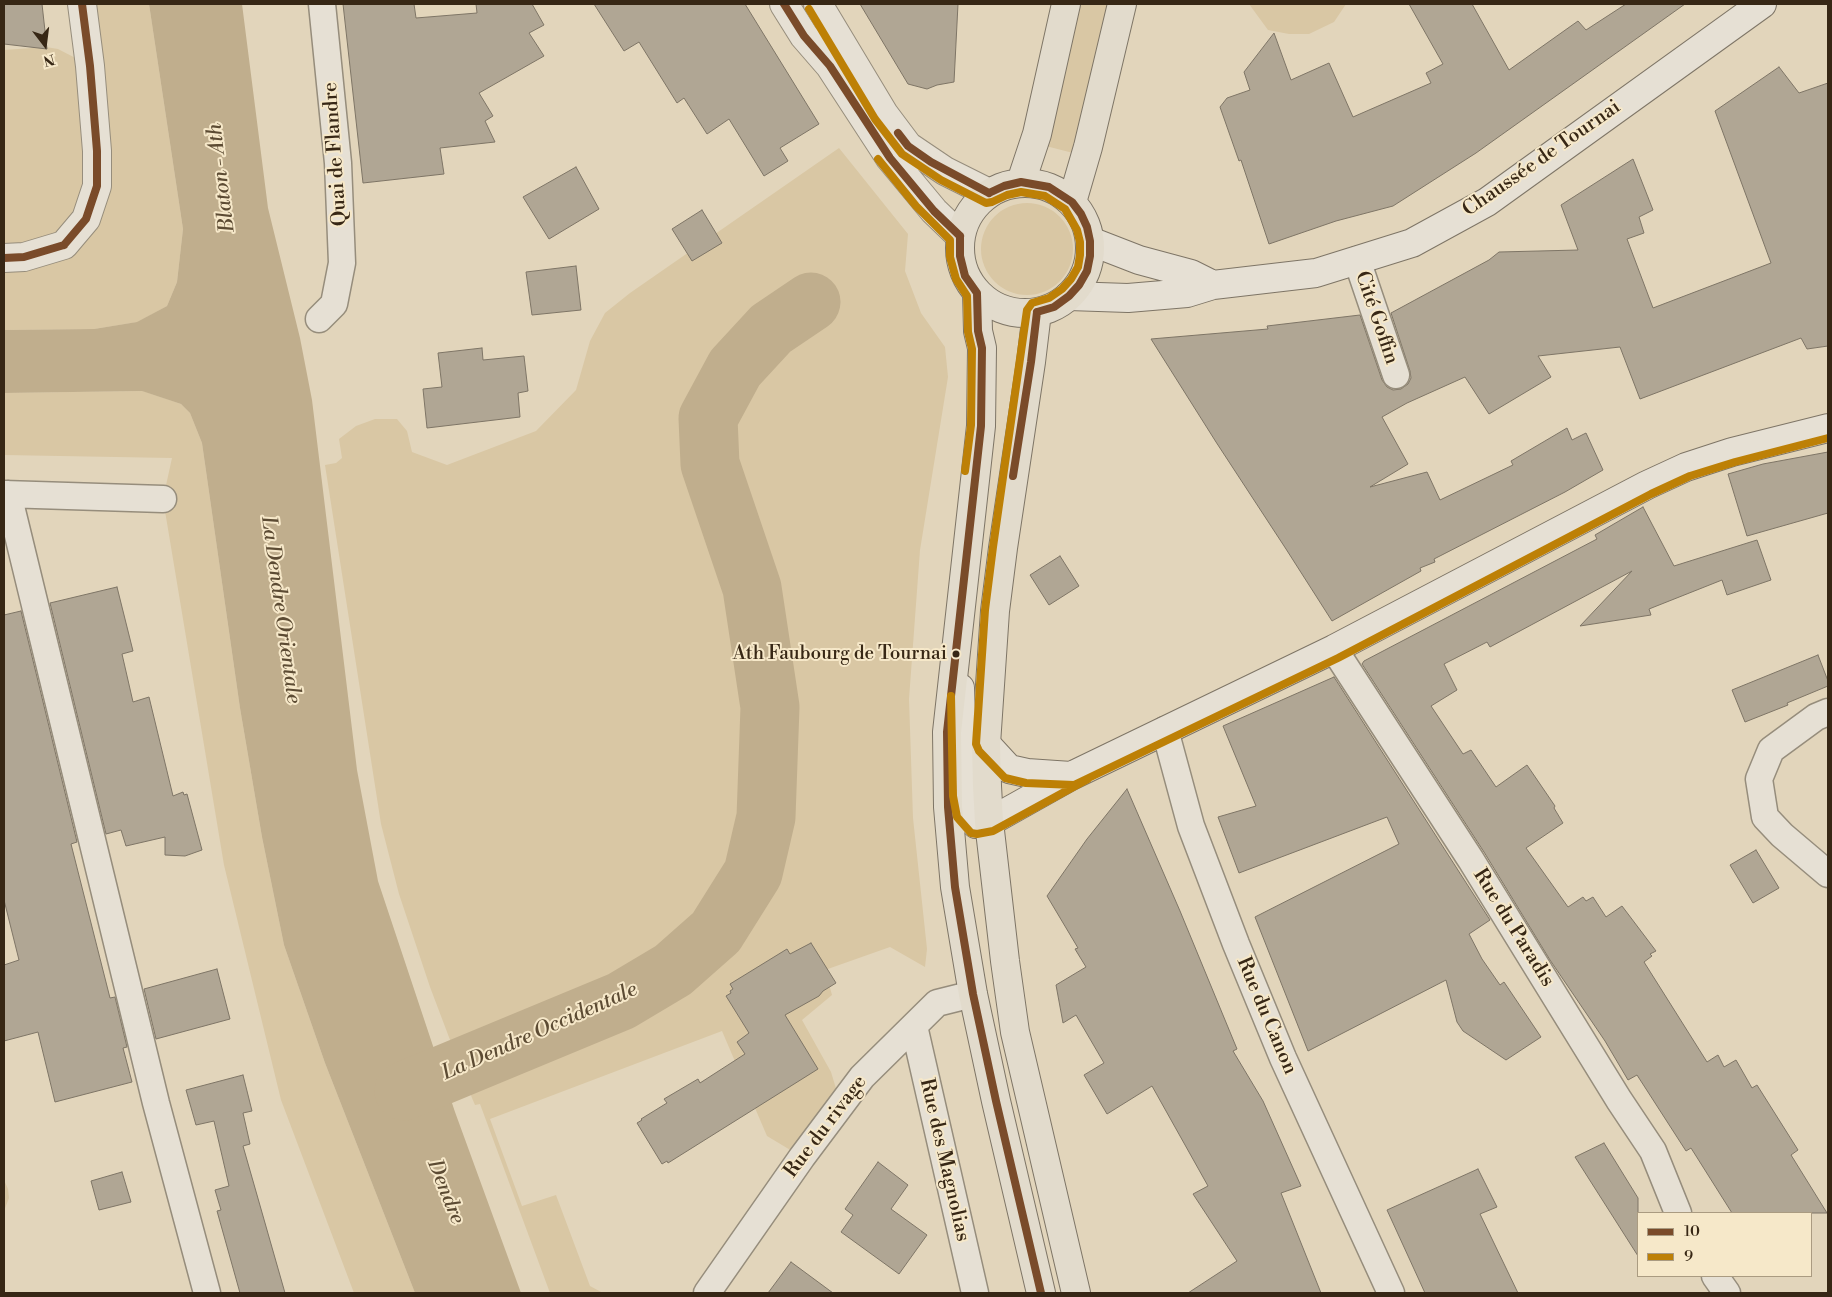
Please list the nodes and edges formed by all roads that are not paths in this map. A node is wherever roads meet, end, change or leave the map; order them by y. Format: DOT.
graph roads {
  1 [pos="82,4"];
  2 [pos="322,4"];
  3 [pos="784,4"];
  4 [pos="818,4"];
  5 [pos="1066,4"];
  6 [pos="1122,4"];
  7 [pos="1762,4"];
  8 [pos="1021,182"];
  9 [pos="989,193"];
  10 [pos="1072,202"];
  11 [pos="960,236"];
  12 [pos="1090,241"];
  13 [pos="4,258"];
  14 [pos="1357,260"];
  15 [pos="1213,285"];
  16 [pos="977,293"];
  17 [pos="1069,296"];
  18 [pos="327,311"];
  19 [pos="1037,312"];
  20 [pos="1396,375"];
  21 [pos="1828,428"];
  22 [pos="6,494"];
  23 [pos="163,499"];
  24 [pos="958,626"];
  25 [pos="1334,650"];
  26 [pos="1828,712"];
  27 [pos="1165,730"];
  28 [pos="986,744"];
  29 [pos="1071,776"];
  30 [pos="989,822"];
  31 [pos="1828,874"];
  32 [pos="973,994"];
  33 [pos="914,1026"];
  34 [pos="1678,1212"];
  35 [pos="1716,1277"];
  36 [pos="207,1293"];
  37 [pos="706,1293"];
  38 [pos="975,1293"];
  39 [pos="1041,1293"];
  40 [pos="1076,1293"];
  41 [pos="1391,1293"];
  42 [pos="1727,1293"];
  1 -- 13 [label="main road"];
  2 -- 18 [label="street, Quai de Flandre"];
  3 -- 11 [label="main road"];
  4 -- 9 [label="main road"];
  5 -- 8 [label="main road"];
  6 -- 10 [label="main road"];
  7 -- 14 [label="main road, Chaussée de Tournai"];
  8 -- 9 [label="main road"];
  8 -- 10 [label="main road"];
  9 -- 11 [label="main road"];
  10 -- 12 [label="main road"];
  11 -- 16 [label="main road"];
  12 -- 15 [label="main road"];
  12 -- 17 [label="main road"];
  14 -- 15 [label="main road, Chaussée de Tournai"];
  14 -- 20 [label="street, Cité Goffin"];
  15 -- 17 [label="main road, Chaussée de Tournai"];
  16 -- 19 [label="main road"];
  16 -- 24 [label="main road"];
  17 -- 19 [label="main road"];
  19 -- 28 [label="main road"];
  21 -- 25 [label="main road"];
  22 -- 23 [label="street"];
  22 -- 36 [label="street"];
  24 -- 30 [label="main road"];
  24 -- 32 [label="main road"];
  25 -- 27 [label="main road"];
  25 -- 34 [label="street, Rue du Paradis"];
  26 -- 31 [label="street"];
  27 -- 29 [label="main road"];
  27 -- 41 [label="street, Rue du Canon"];
  28 -- 29 [label="main road"];
  28 -- 30 [label="main road"];
  29 -- 30 [label="main road"];
  30 -- 40 [label="main road"];
  32 -- 33 [label="street, Rue du rivage"];
  32 -- 39 [label="main road"];
  33 -- 37 [label="street, Rue du rivage"];
  33 -- 38 [label="street, Rue des Magnolias"];
  35 -- 42 [label="street"];
}
